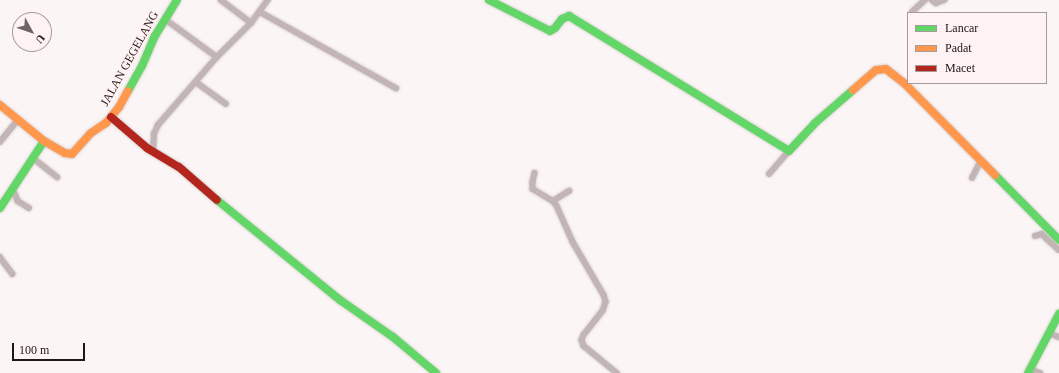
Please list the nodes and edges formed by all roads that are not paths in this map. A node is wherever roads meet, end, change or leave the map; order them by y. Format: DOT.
graph roads {
  1 [pos="177,0"];
  2 [pos="221,0"];
  3 [pos="268,0"];
  4 [pos="489,0"];
  5 [pos="925,0"];
  6 [pos="932,0"];
  7 [pos="944,0"];
  8 [pos="260,12"];
  9 [pos="912,12"];
  10 [pos="165,19"];
  11 [pos="251,23"];
  12 [pos="217,57"];
  13 [pos="196,82"];
  14 [pos="396,88"];
  15 [pos="226,104"];
  16 [pos="0,105"];
  17 [pos="111,117"];
  18 [pos="18,120"];
  19 [pos="44,141"];
  20 [pos="0,142"];
  21 [pos="789,151"];
  22 [pos="153,152"];
  23 [pos="33,158"];
  24 [pos="980,162"];
  25 [pos="535,173"];
  26 [pos="769,174"];
  27 [pos="57,177"];
  28 [pos="972,178"];
  29 [pos="13,189"];
  30 [pos="569,191"];
  31 [pos="553,201"];
  32 [pos="0,208"];
  33 [pos="29,208"];
  34 [pos="1035,236"];
  35 [pos="1059,240"];
  36 [pos="1059,250"];
  37 [pos="0,257"];
  38 [pos="13,274"];
  39 [pos="1059,314"];
  40 [pos="1049,333"];
  41 [pos="1059,337"];
  42 [pos="1029,371"];
  43 [pos="436,373"];
  44 [pos="617,373"];
  45 [pos="1040,373"];
  1 -- 10 [label="street, JALAN GEGELANG"];
  2 -- 11 [label="street"];
  3 -- 8 [label="street"];
  4 -- 21 [label="street"];
  5 -- 9 [label="street"];
  6 -- 7 [label="street"];
  8 -- 11 [label="street"];
  8 -- 14 [label="street"];
  10 -- 12 [label="street"];
  10 -- 17 [label="street, JALAN GEGELANG"];
  11 -- 12 [label="street"];
  12 -- 13 [label="street"];
  13 -- 15 [label="street"];
  13 -- 22 [label="street"];
  16 -- 18 [label="street"];
  17 -- 19 [label="street, JALAN GEGELANG"];
  17 -- 22 [label="street"];
  18 -- 19 [label="street"];
  18 -- 20 [label="street"];
  19 -- 23 [label="street"];
  21 -- 24 [label="street"];
  21 -- 26 [label="street"];
  22 -- 43 [label="street"];
  23 -- 27 [label="street"];
  23 -- 29 [label="street"];
  24 -- 28 [label="street"];
  24 -- 35 [label="street"];
  25 -- 31 [label="street"];
  29 -- 32 [label="street"];
  29 -- 33 [label="street"];
  30 -- 31 [label="street"];
  31 -- 44 [label="street"];
  34 -- 36 [label="street"];
  37 -- 38 [label="street"];
  39 -- 40 [label="street"];
  40 -- 41 [label="street"];
  40 -- 42 [label="street"];
  42 -- 45 [label="street"];
}
